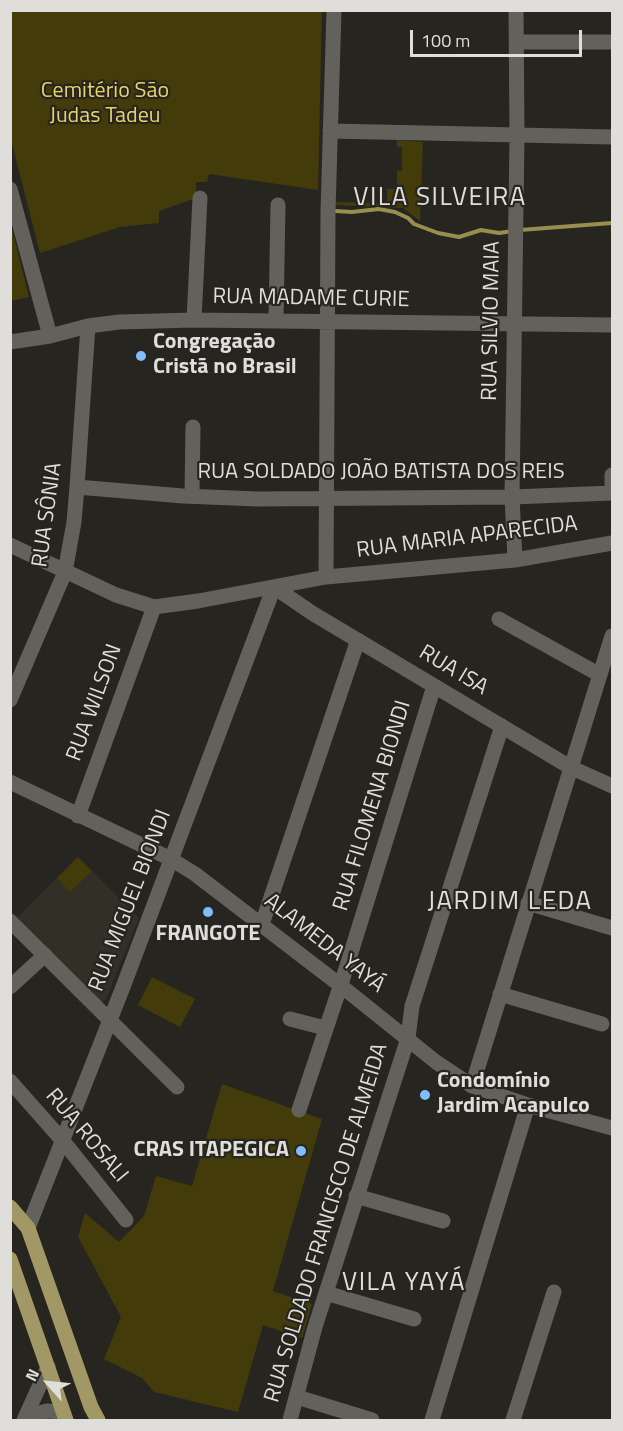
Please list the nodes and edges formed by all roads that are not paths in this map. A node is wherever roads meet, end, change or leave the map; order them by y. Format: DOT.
graph roads {
  1 [pos="334,10"];
  2 [pos="516,10"];
  3 [pos="517,42"];
  4 [pos="612,42"];
  5 [pos="330,131"];
  6 [pos="517,136"];
  7 [pos="612,137"];
  8 [pos="10,189"];
  9 [pos="200,198"];
  10 [pos="279,205"];
  11 [pos="276,319"];
  12 [pos="194,320"];
  13 [pos="327,321"];
  14 [pos="514,324"];
  15 [pos="612,325"];
  16 [pos="88,326"];
  17 [pos="50,336"];
  18 [pos="10,342"];
  19 [pos="193,427"];
  20 [pos="612,475"];
  21 [pos="77,487"];
  22 [pos="612,493"];
  23 [pos="192,496"];
  24 [pos="512,497"];
  25 [pos="326,500"];
  26 [pos="612,543"];
  27 [pos="10,545"];
  28 [pos="515,560"];
  29 [pos="65,572"];
  30 [pos="326,577"];
  31 [pos="274,587"];
  32 [pos="154,606"];
  33 [pos="499,619"];
  34 [pos="612,636"];
  35 [pos="358,640"];
  36 [pos="600,675"];
  37 [pos="434,686"];
  38 [pos="10,700"];
  39 [pos="502,726"];
  40 [pos="570,767"];
  41 [pos="10,782"];
  42 [pos="612,786"];
  43 [pos="78,816"];
  44 [pos="171,859"];
  45 [pos="528,903"];
  46 [pos="10,921"];
  47 [pos="262,924"];
  48 [pos="612,928"];
  49 [pos="45,955"];
  50 [pos="340,985"];
  51 [pos="10,987"];
  52 [pos="500,994"];
  53 [pos="290,1018"];
  54 [pos="110,1021"];
  55 [pos="602,1024"];
  56 [pos="325,1028"];
  57 [pos="408,1038"];
  58 [pos="10,1081"];
  59 [pos="472,1086"];
  60 [pos="177,1087"];
  61 [pos="528,1105"];
  62 [pos="299,1110"];
  63 [pos="612,1128"];
  64 [pos="63,1141"];
  65 [pos="356,1196"];
  66 [pos="10,1207"];
  67 [pos="126,1220"];
  68 [pos="443,1221"];
  69 [pos="28,1228"];
  70 [pos="10,1259"];
  71 [pos="554,1292"];
  72 [pos="326,1293"];
  73 [pos="414,1320"];
  74 [pos="48,1366"];
  75 [pos="297,1397"];
  76 [pos="64,1416"];
  77 [pos="26,1420"];
  78 [pos="99,1420"];
  79 [pos="290,1420"];
  80 [pos="372,1420"];
  81 [pos="432,1420"];
  82 [pos="513,1420"];
  1 -- 5 [label="street"];
  2 -- 3 [label="street, RUA SILVIO MAIA"];
  3 -- 4 [label="street"];
  3 -- 6 [label="street, RUA SILVIO MAIA"];
  5 -- 6 [label="street"];
  5 -- 13 [label="street"];
  6 -- 7 [label="street"];
  6 -- 14 [label="street, RUA SILVIO MAIA"];
  8 -- 17 [label="street"];
  9 -- 12 [label="street"];
  10 -- 11 [label="street"];
  11 -- 12 [label="street, RUA MADAME CURIE"];
  11 -- 13 [label="street, RUA MADAME CURIE"];
  12 -- 16 [label="street, RUA MADAME CURIE"];
  13 -- 14 [label="street, RUA MADAME CURIE"];
  13 -- 25 [label="street"];
  14 -- 15 [label="street, RUA MADAME CURIE"];
  14 -- 24 [label="street, RUA SILVIO MAIA"];
  16 -- 17 [label="street, RUA MADAME CURIE"];
  16 -- 21 [label="street, RUA SÔNIA"];
  17 -- 18 [label="street, RUA MADAME CURIE"];
  19 -- 23 [label="street"];
  20 -- 22 [label="street"];
  21 -- 23 [label="street, RUA SOLDADO JOÃO BATISTA DOS REIS"];
  21 -- 29 [label="street, RUA SÔNIA"];
  22 -- 24 [label="street, RUA SOLDADO JOÃO BATISTA DOS REIS"];
  23 -- 25 [label="street, RUA SOLDADO JOÃO BATISTA DOS REIS"];
  24 -- 25 [label="street, RUA SOLDADO JOÃO BATISTA DOS REIS"];
  24 -- 28 [label="street, RUA SILVIO MAIA"];
  25 -- 30 [label="street"];
  26 -- 28 [label="street, RUA MARIA APARECIDA"];
  27 -- 29 [label="street"];
  28 -- 30 [label="street, RUA MARIA APARECIDA"];
  29 -- 32 [label="street"];
  29 -- 38 [label="street, RUA SÔNIA"];
  30 -- 31 [label="street, RUA MARIA APARECIDA"];
  31 -- 32 [label="street, RUA MARIA APARECIDA"];
  31 -- 35 [label="street, RUA ISA"];
  31 -- 44 [label="street, RUA MIGUEL BIONDI"];
  32 -- 43 [label="street, RUA WILSON"];
  33 -- 36 [label="street"];
  34 -- 36 [label="street"];
  35 -- 37 [label="street, RUA ISA"];
  35 -- 47 [label="street"];
  36 -- 40 [label="street"];
  37 -- 39 [label="street, RUA ISA"];
  37 -- 50 [label="street, RUA FILOMENA BIONDI"];
  39 -- 40 [label="street, RUA ISA"];
  39 -- 57 [label="street, RUA SOLDADO FRANCISCO DE ALMEIDA"];
  40 -- 42 [label="street, RUA ISA"];
  40 -- 45 [label="street"];
  41 -- 43 [label="street, ALAMEDA YAYÁ"];
  43 -- 44 [label="street, ALAMEDA YAYÁ"];
  44 -- 47 [label="street, ALAMEDA YAYÁ"];
  44 -- 54 [label="street, RUA MIGUEL BIONDI"];
  45 -- 48 [label="street"];
  45 -- 52 [label="street"];
  46 -- 49 [label="street"];
  47 -- 50 [label="street, ALAMEDA YAYÁ"];
  49 -- 51 [label="street"];
  49 -- 54 [label="street"];
  50 -- 56 [label="street, RUA FILOMENA BIONDI"];
  50 -- 57 [label="street, ALAMEDA YAYÁ"];
  52 -- 55 [label="street"];
  52 -- 59 [label="street"];
  53 -- 56 [label="street"];
  54 -- 60 [label="street"];
  54 -- 64 [label="street, RUA MIGUEL BIONDI"];
  56 -- 62 [label="street, RUA FILOMENA BIONDI"];
  57 -- 59 [label="street, ALAMEDA YAYÁ"];
  57 -- 65 [label="street, RUA SOLDADO FRANCISCO DE ALMEIDA"];
  58 -- 64 [label="street, RUA ROSALI"];
  59 -- 61 [label="street, ALAMEDA YAYÁ"];
  61 -- 63 [label="street, ALAMEDA YAYÁ"];
  61 -- 81 [label="street"];
  64 -- 67 [label="street, RUA ROSALI"];
  64 -- 69 [label="street, RUA MIGUEL BIONDI"];
  65 -- 68 [label="street"];
  65 -- 72 [label="street, RUA SOLDADO FRANCISCO DE ALMEIDA"];
  66 -- 69 [label="main road"];
  69 -- 78 [label="main road"];
  70 -- 74 [label="main road"];
  71 -- 82 [label="street"];
  72 -- 73 [label="street"];
  72 -- 75 [label="street, RUA SOLDADO FRANCISCO DE ALMEIDA"];
  74 -- 76 [label="main road"];
  74 -- 77 [label="street"];
  75 -- 79 [label="street, RUA SOLDADO FRANCISCO DE ALMEIDA"];
  75 -- 80 [label="street"];
  76 -- 77 [label="street"];
}
